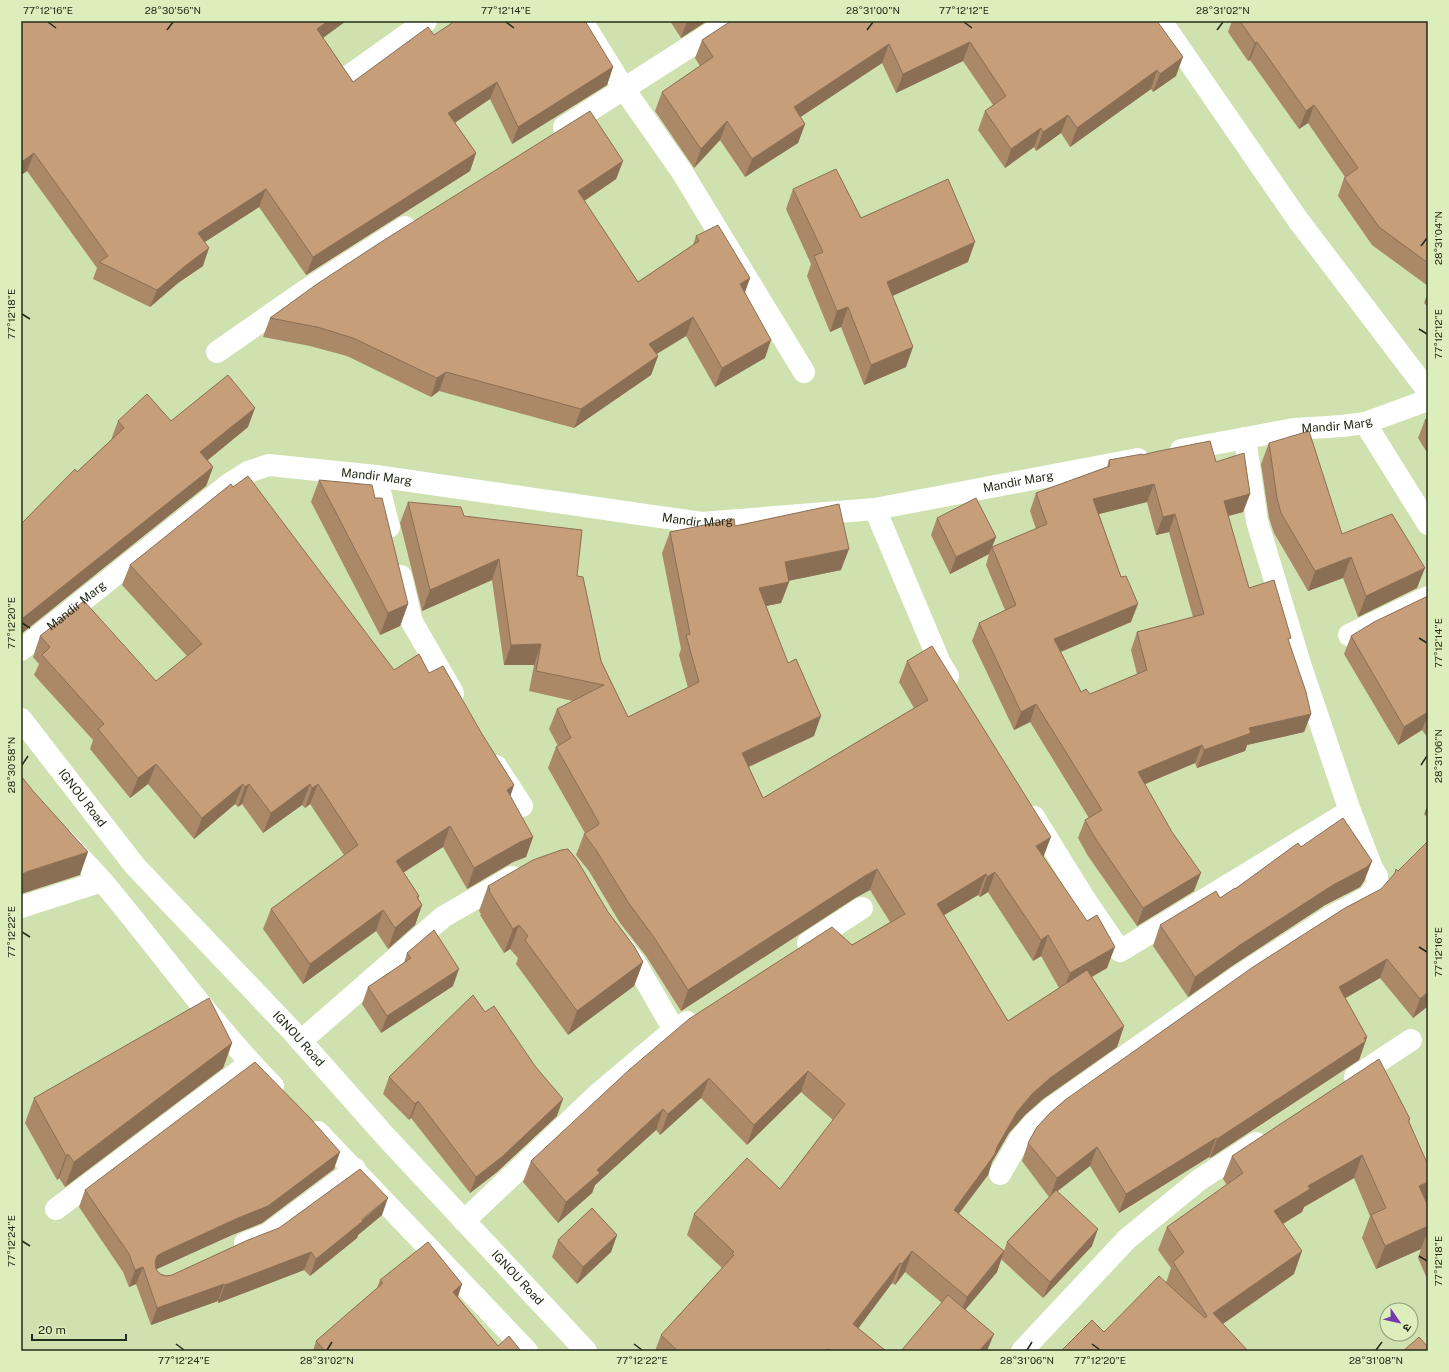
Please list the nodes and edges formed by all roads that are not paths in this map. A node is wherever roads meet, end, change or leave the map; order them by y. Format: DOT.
graph roads {
  1 [pos="426,21"];
  2 [pos="582,21"];
  3 [pos="730,21"];
  4 [pos="1161,21"];
  5 [pos="346,78"];
  6 [pos="624,89"];
  7 [pos="550,136"];
  8 [pos="421,216"];
  9 [pos="217,352"];
  10 [pos="804,372"];
  11 [pos="1428,391"];
  12 [pos="1428,400"];
  13 [pos="1365,423"];
  14 [pos="1245,438"];
  15 [pos="376,476"];
  16 [pos="876,509"];
  17 [pos="1428,524"];
  18 [pos="1428,597"];
  19 [pos="1349,635"];
  20 [pos="21,650"];
  21 [pos="956,690"];
  22 [pos="463,710"];
  23 [pos="21,719"];
  24 [pos="486,750"];
  25 [pos="1022,798"];
  26 [pos="522,806"];
  27 [pos="1350,811"];
  28 [pos="50,824"];
  29 [pos="531,869"];
  30 [pos="102,881"];
  31 [pos="21,907"];
  32 [pos="862,908"];
  33 [pos="610,930"];
  34 [pos="791,954"];
  35 [pos="706,1009"];
  36 [pos="674,1030"];
  37 [pos="1411,1040"];
  38 [pos="301,1041"];
  39 [pos="250,1063"];
  40 [pos="1338,1088"];
  41 [pos="289,1102"];
  42 [pos="305,1118"];
  43 [pos="1272,1132"];
  44 [pos="355,1169"];
  45 [pos="1000,1174"];
  46 [pos="56,1210"];
  47 [pos="464,1221"];
  48 [pos="230,1249"];
  49 [pos="527,1351"];
  50 [pos="586,1351"];
  51 [pos="1022,1351"];
  1 -- 5 [label="street"];
  2 -- 6 [label="street"];
  3 -- 6 [label="street"];
  4 -- 11 [label="street"];
  6 -- 7 [label="street"];
  6 -- 10 [label="street"];
  8 -- 9 [label="street"];
  12 -- 13 [label="street, Mandir Marg"];
  13 -- 14 [label="street, Mandir Marg"];
  13 -- 17 [label="street"];
  14 -- 16 [label="street, Mandir Marg"];
  14 -- 27 [label="street"];
  15 -- 16 [label="street, Mandir Marg"];
  15 -- 20 [label="street, Mandir Marg"];
  15 -- 22 [label="street"];
  16 -- 21 [label="street"];
  18 -- 19 [label="street"];
  23 -- 38 [label="street, IGNOU Road"];
  24 -- 26 [label="street"];
  25 -- 27 [label="street"];
  27 -- 45 [label="street"];
  28 -- 30 [label="street"];
  29 -- 38 [label="street"];
  30 -- 31 [label="street"];
  30 -- 39 [label="street"];
  32 -- 34 [label="street"];
  33 -- 36 [label="street"];
  35 -- 36 [label="street"];
  36 -- 47 [label="street"];
  37 -- 40 [label="street"];
  38 -- 47 [label="street, IGNOU Road"];
  39 -- 41 [label="street"];
  39 -- 46 [label="street"];
  42 -- 44 [label="street"];
  43 -- 51 [label="street"];
  44 -- 48 [label="street"];
  44 -- 49 [label="street"];
  47 -- 50 [label="street, IGNOU Road"];
}
